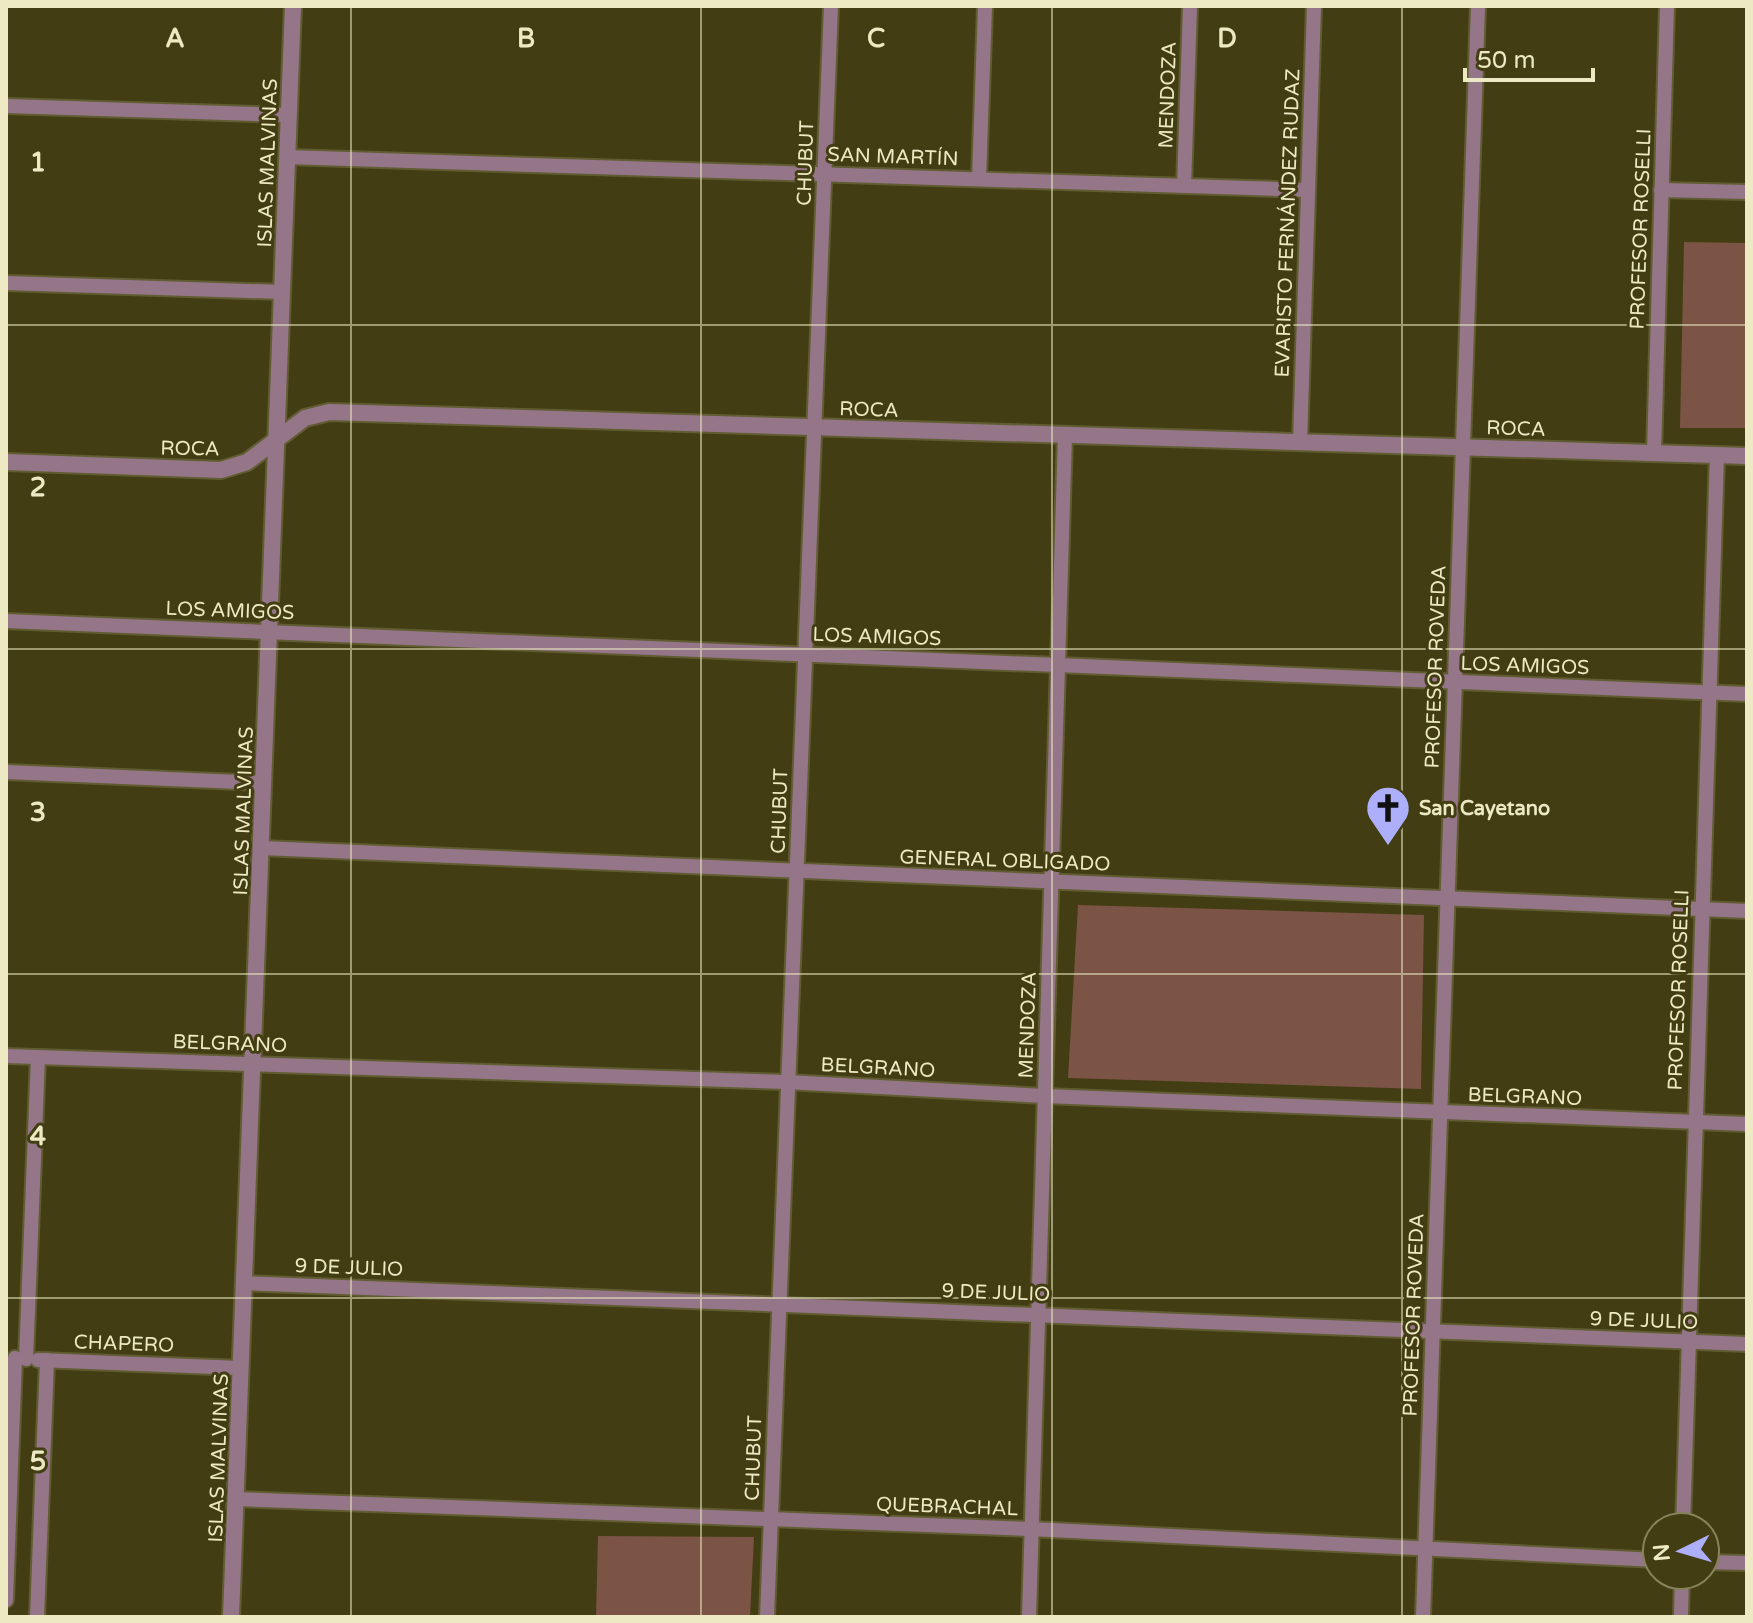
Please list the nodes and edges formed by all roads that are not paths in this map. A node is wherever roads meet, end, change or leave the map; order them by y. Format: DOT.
graph roads {
  1 [pos="293,6"];
  2 [pos="831,6"];
  3 [pos="985,6"];
  4 [pos="1190,6"];
  5 [pos="1314,6"];
  6 [pos="1478,6"];
  7 [pos="1667,6"];
  8 [pos="6,106"];
  9 [pos="288,115"];
  10 [pos="287,157"];
  11 [pos="824,173"];
  12 [pos="979,179"];
  13 [pos="1184,186"];
  14 [pos="1307,190"];
  15 [pos="1661,190"];
  16 [pos="1747,192"];
  17 [pos="6,283"];
  18 [pos="282,292"];
  19 [pos="816,427"];
  20 [pos="1065,435"];
  21 [pos="276,440"];
  22 [pos="1300,442"];
  23 [pos="1465,447"];
  24 [pos="1654,452"];
  25 [pos="1717,455"];
  26 [pos="1747,456"];
  27 [pos="6,462"];
  28 [pos="6,621"];
  29 [pos="269,632"];
  30 [pos="804,653"];
  31 [pos="1058,664"];
  32 [pos="1454,683"];
  33 [pos="1709,692"];
  34 [pos="1747,694"];
  35 [pos="6,772"];
  36 [pos="263,783"];
  37 [pos="262,848"];
  38 [pos="797,871"];
  39 [pos="1052,882"];
  40 [pos="1446,898"];
  41 [pos="1701,909"];
  42 [pos="1747,911"];
  43 [pos="6,1056"];
  44 [pos="38,1057"];
  45 [pos="253,1064"];
  46 [pos="787,1082"];
  47 [pos="1045,1096"];
  48 [pos="1438,1112"];
  49 [pos="1694,1123"];
  50 [pos="1747,1124"];
  51 [pos="244,1283"];
  52 [pos="779,1304"];
  53 [pos="1039,1313"];
  54 [pos="1432,1331"];
  55 [pos="1687,1341"];
  56 [pos="1747,1344"];
  57 [pos="16,1358"];
  58 [pos="47,1360"];
  59 [pos="241,1368"];
  60 [pos="236,1499"];
  61 [pos="1683,1511"];
  62 [pos="770,1519"];
  63 [pos="1031,1529"];
  64 [pos="1426,1551"];
  65 [pos="1641,1559"];
  66 [pos="1721,1562"];
  67 [pos="1747,1563"];
  68 [pos="1682,1591"];
  69 [pos="6,1600"];
  70 [pos="37,1617"];
  71 [pos="231,1617"];
  72 [pos="767,1617"];
  73 [pos="1029,1617"];
  74 [pos="1423,1617"];
  75 [pos="1681,1617"];
  1 -- 9 [label="street, ISLAS MALVINAS"];
  2 -- 11 [label="street, CHUBUT"];
  3 -- 12 [label="street"];
  4 -- 13 [label="street, MENDOZA"];
  5 -- 14 [label="street, EVARISTO FERNÁNDEZ RUDAZ"];
  6 -- 23 [label="street, PROFESOR ROVEDA"];
  7 -- 15 [label="street, PROFESOR ROSELLI"];
  8 -- 9 [label="street"];
  9 -- 10 [label="street, ISLAS MALVINAS"];
  10 -- 11 [label="street, SAN MARTÍN"];
  10 -- 18 [label="street, ISLAS MALVINAS"];
  11 -- 12 [label="street, SAN MARTÍN"];
  11 -- 19 [label="street, CHUBUT"];
  12 -- 13 [label="street, SAN MARTÍN"];
  13 -- 14 [label="street, SAN MARTÍN"];
  14 -- 22 [label="street, EVARISTO FERNÁNDEZ RUDAZ"];
  15 -- 16 [label="street"];
  15 -- 24 [label="street, PROFESOR ROSELLI"];
  17 -- 18 [label="street"];
  18 -- 21 [label="street, ISLAS MALVINAS"];
  19 -- 20 [label="street, ROCA"];
  19 -- 21 [label="street, ROCA"];
  19 -- 30 [label="street, CHUBUT"];
  20 -- 22 [label="street, ROCA"];
  20 -- 31 [label="street, MENDOZA"];
  21 -- 27 [label="street, ROCA"];
  21 -- 29 [label="street, ISLAS MALVINAS"];
  22 -- 23 [label="street, ROCA"];
  23 -- 24 [label="street, ROCA"];
  23 -- 32 [label="street, PROFESOR ROVEDA"];
  24 -- 25 [label="street, ROCA"];
  25 -- 26 [label="street, ROCA"];
  25 -- 33 [label="street, PROFESOR ROSELLI"];
  28 -- 29 [label="street, LOS AMIGOS"];
  29 -- 30 [label="street, LOS AMIGOS"];
  29 -- 36 [label="street, ISLAS MALVINAS"];
  30 -- 31 [label="street, LOS AMIGOS"];
  30 -- 38 [label="street, CHUBUT"];
  31 -- 32 [label="street, LOS AMIGOS"];
  31 -- 39 [label="street, MENDOZA"];
  32 -- 33 [label="street, LOS AMIGOS"];
  32 -- 40 [label="street, PROFESOR ROVEDA"];
  33 -- 34 [label="street, LOS AMIGOS"];
  33 -- 41 [label="street, PROFESOR ROSELLI"];
  35 -- 36 [label="street"];
  36 -- 37 [label="street, ISLAS MALVINAS"];
  37 -- 38 [label="street, GENERAL OBLIGADO"];
  37 -- 45 [label="street, ISLAS MALVINAS"];
  38 -- 39 [label="street, GENERAL OBLIGADO"];
  38 -- 46 [label="street, CHUBUT"];
  39 -- 40 [label="street, GENERAL OBLIGADO"];
  39 -- 47 [label="street, MENDOZA"];
  40 -- 41 [label="street, GENERAL OBLIGADO"];
  40 -- 48 [label="street, PROFESOR ROVEDA"];
  41 -- 42 [label="street, GENERAL OBLIGADO"];
  41 -- 49 [label="street, PROFESOR ROSELLI"];
  43 -- 44 [label="street, BELGRANO"];
  44 -- 45 [label="street, BELGRANO"];
  44 -- 57 [label="street"];
  45 -- 46 [label="street, BELGRANO"];
  45 -- 51 [label="street, ISLAS MALVINAS"];
  46 -- 47 [label="street, BELGRANO"];
  46 -- 52 [label="street, CHUBUT"];
  47 -- 48 [label="street, BELGRANO"];
  47 -- 53 [label="street, MENDOZA"];
  48 -- 49 [label="street, BELGRANO"];
  48 -- 54 [label="street, PROFESOR ROVEDA"];
  49 -- 50 [label="street, BELGRANO"];
  49 -- 55 [label="street, PROFESOR ROSELLI"];
  51 -- 52 [label="street, 9 DE JULIO"];
  51 -- 59 [label="street, ISLAS MALVINAS"];
  52 -- 53 [label="street, 9 DE JULIO"];
  52 -- 62 [label="street, CHUBUT"];
  53 -- 54 [label="street, 9 DE JULIO"];
  53 -- 63 [label="street, MENDOZA"];
  54 -- 55 [label="street, 9 DE JULIO"];
  54 -- 64 [label="street, PROFESOR ROVEDA"];
  55 -- 56 [label="street, 9 DE JULIO"];
  55 -- 61 [label="street, PROFESOR ROSELLI"];
  57 -- 58 [label="street, CHAPERO"];
  57 -- 69 [label="street"];
  58 -- 59 [label="street, CHAPERO"];
  58 -- 70 [label="street"];
  59 -- 60 [label="street, ISLAS MALVINAS"];
  60 -- 62 [label="street, QUEBRACHAL"];
  60 -- 71 [label="street, ISLAS MALVINAS"];
  62 -- 63 [label="street, QUEBRACHAL"];
  62 -- 72 [label="street, CHUBUT"];
  63 -- 64 [label="street, QUEBRACHAL"];
  63 -- 73 [label="street, MENDOZA"];
  64 -- 65 [label="street, QUEBRACHAL"];
  64 -- 74 [label="street, PROFESOR ROVEDA"];
  66 -- 67 [label="street"];
  68 -- 75 [label="street"];
}
